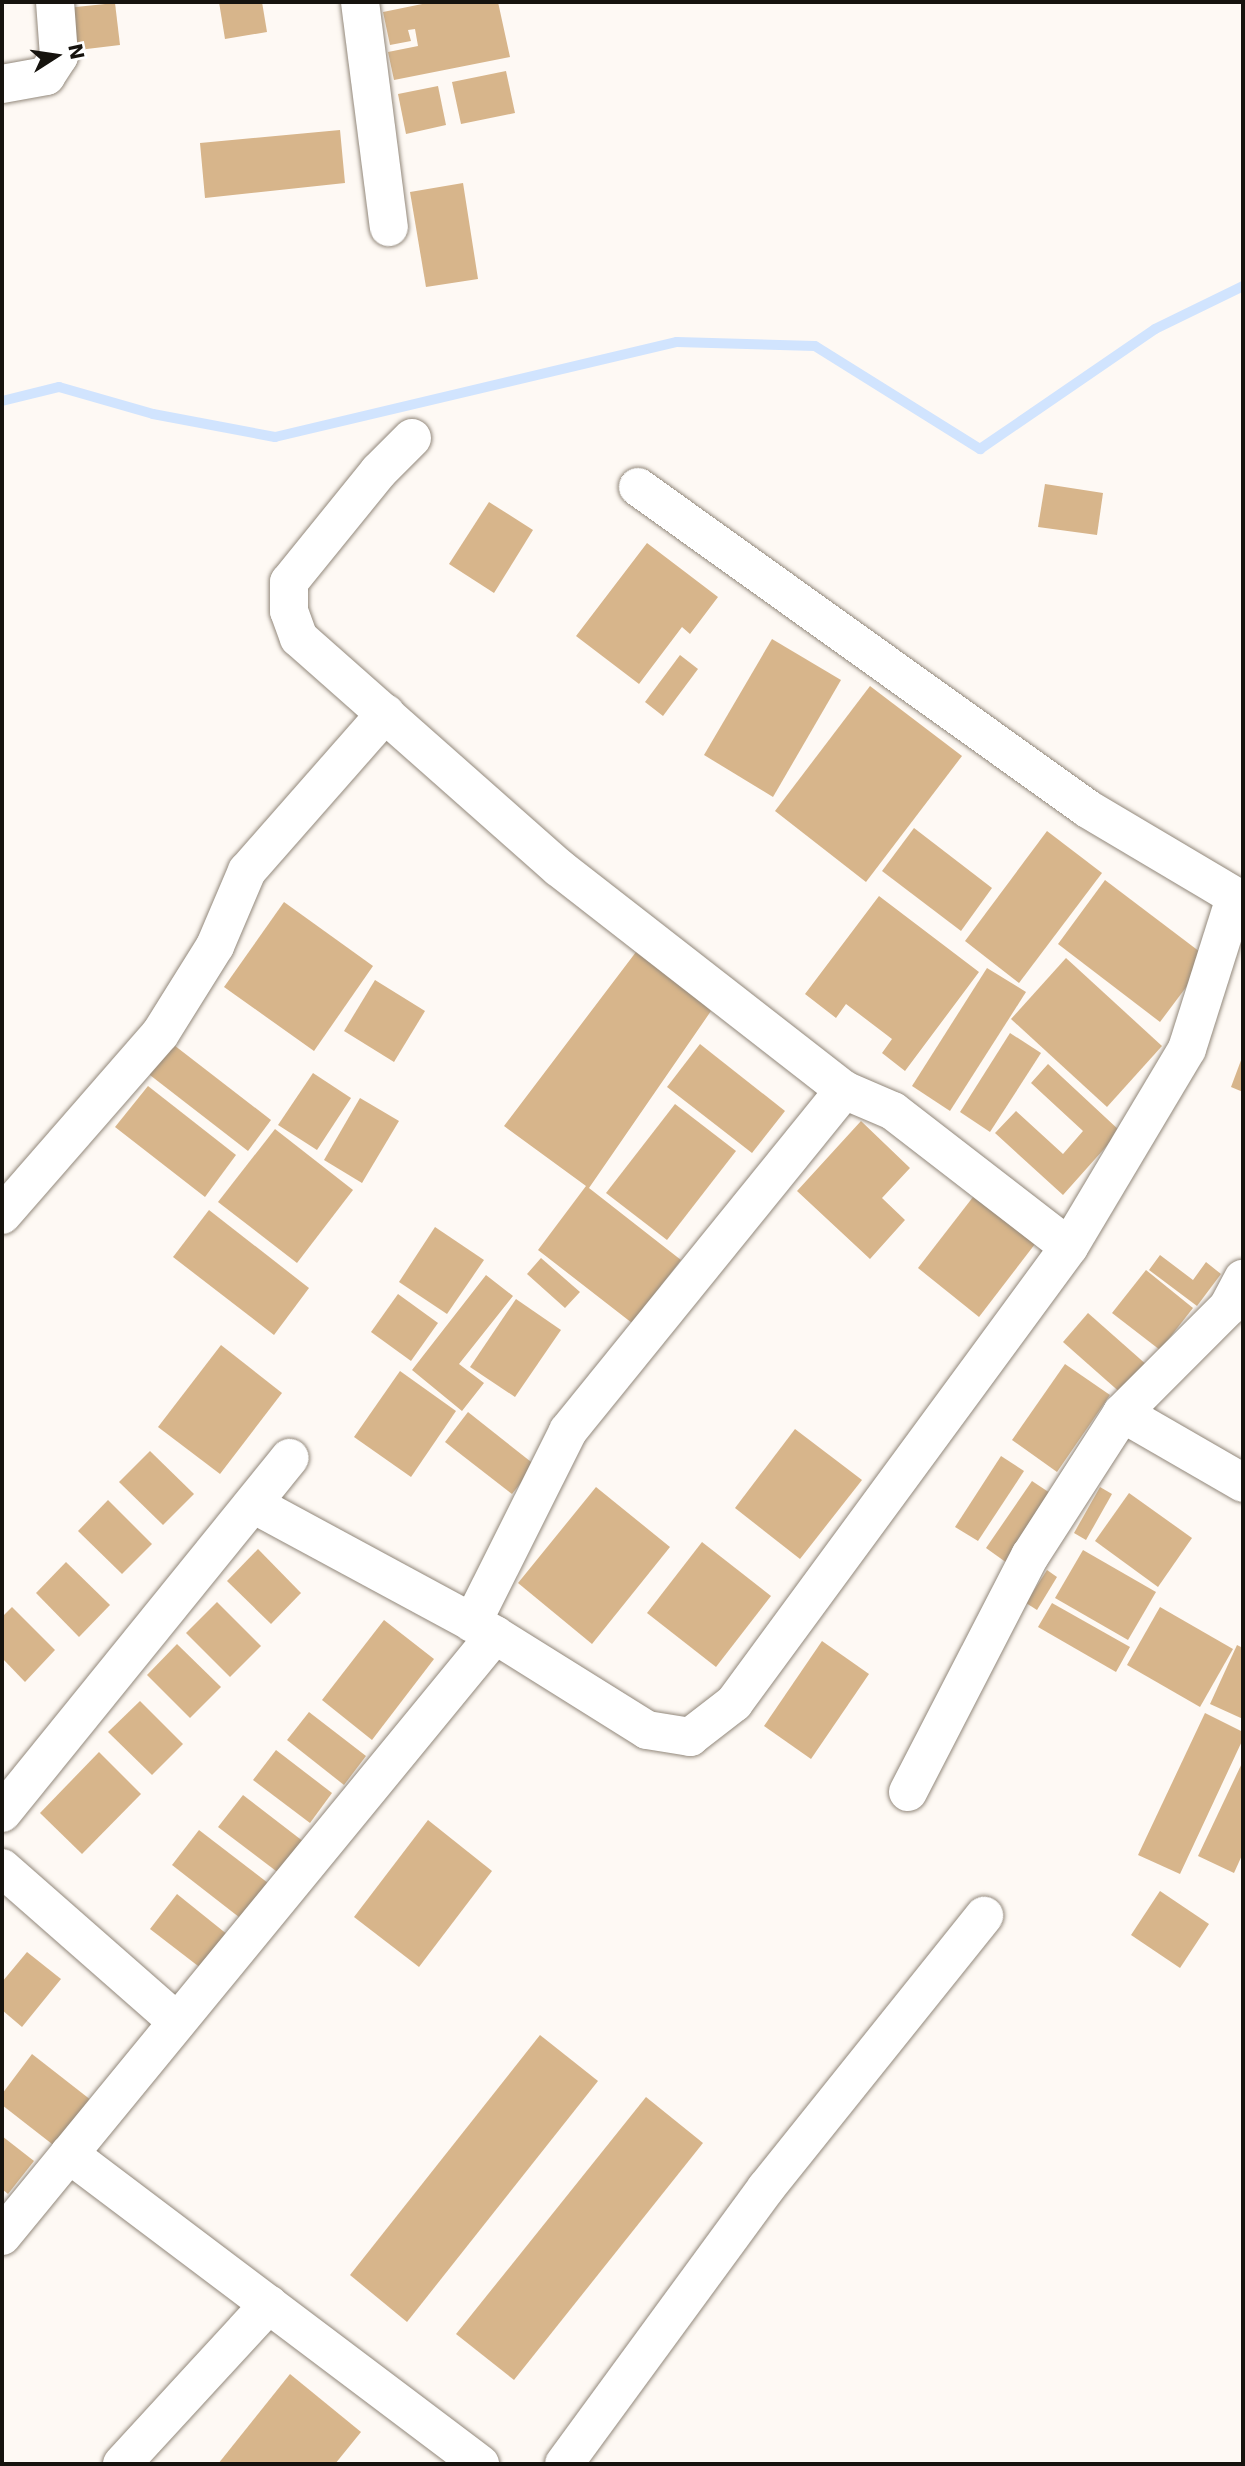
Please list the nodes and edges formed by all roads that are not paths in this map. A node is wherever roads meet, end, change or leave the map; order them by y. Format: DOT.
graph roads {
  1 [pos="55,2"];
  2 [pos="360,2"];
  3 [pos="2,84"];
  4 [pos="389,227"];
  5 [pos="412,438"];
  6 [pos="638,487"];
  7 [pos="386,713"];
  8 [pos="1239,900"];
  9 [pos="844,1090"];
  10 [pos="2,1215"];
  11 [pos="1069,1247"];
  12 [pos="1243,1279"];
  13 [pos="1122,1413"];
  14 [pos="289,1458"];
  15 [pos="1243,1483"];
  16 [pos="255,1505"];
  17 [pos="484,1629"];
  18 [pos="908,1792"];
  19 [pos="2,1813"];
  20 [pos="2,1868"];
  21 [pos="984,1916"];
  22 [pos="177,2022"];
  23 [pos="69,2154"];
  24 [pos="2,2236"];
  25 [pos="269,2304"];
  26 [pos="122,2464"];
  27 [pos="480,2464"];
  28 [pos="564,2464"];
  1 -- 3 [label="street"];
  2 -- 4 [label="street"];
  5 -- 7 [label="street"];
  6 -- 8 [label="street"];
  7 -- 9 [label="street"];
  7 -- 10 [label="street"];
  8 -- 11 [label="street"];
  9 -- 11 [label="street"];
  9 -- 17 [label="street"];
  11 -- 17 [label="street"];
  12 -- 13 [label="street"];
  13 -- 15 [label="street"];
  13 -- 18 [label="street"];
  14 -- 16 [label="street"];
  16 -- 17 [label="street"];
  16 -- 19 [label="street"];
  17 -- 22 [label="street"];
  20 -- 22 [label="street"];
  21 -- 28 [label="street"];
  22 -- 23 [label="street"];
  23 -- 24 [label="street"];
  23 -- 25 [label="street"];
  25 -- 26 [label="street"];
  25 -- 27 [label="street"];
}
